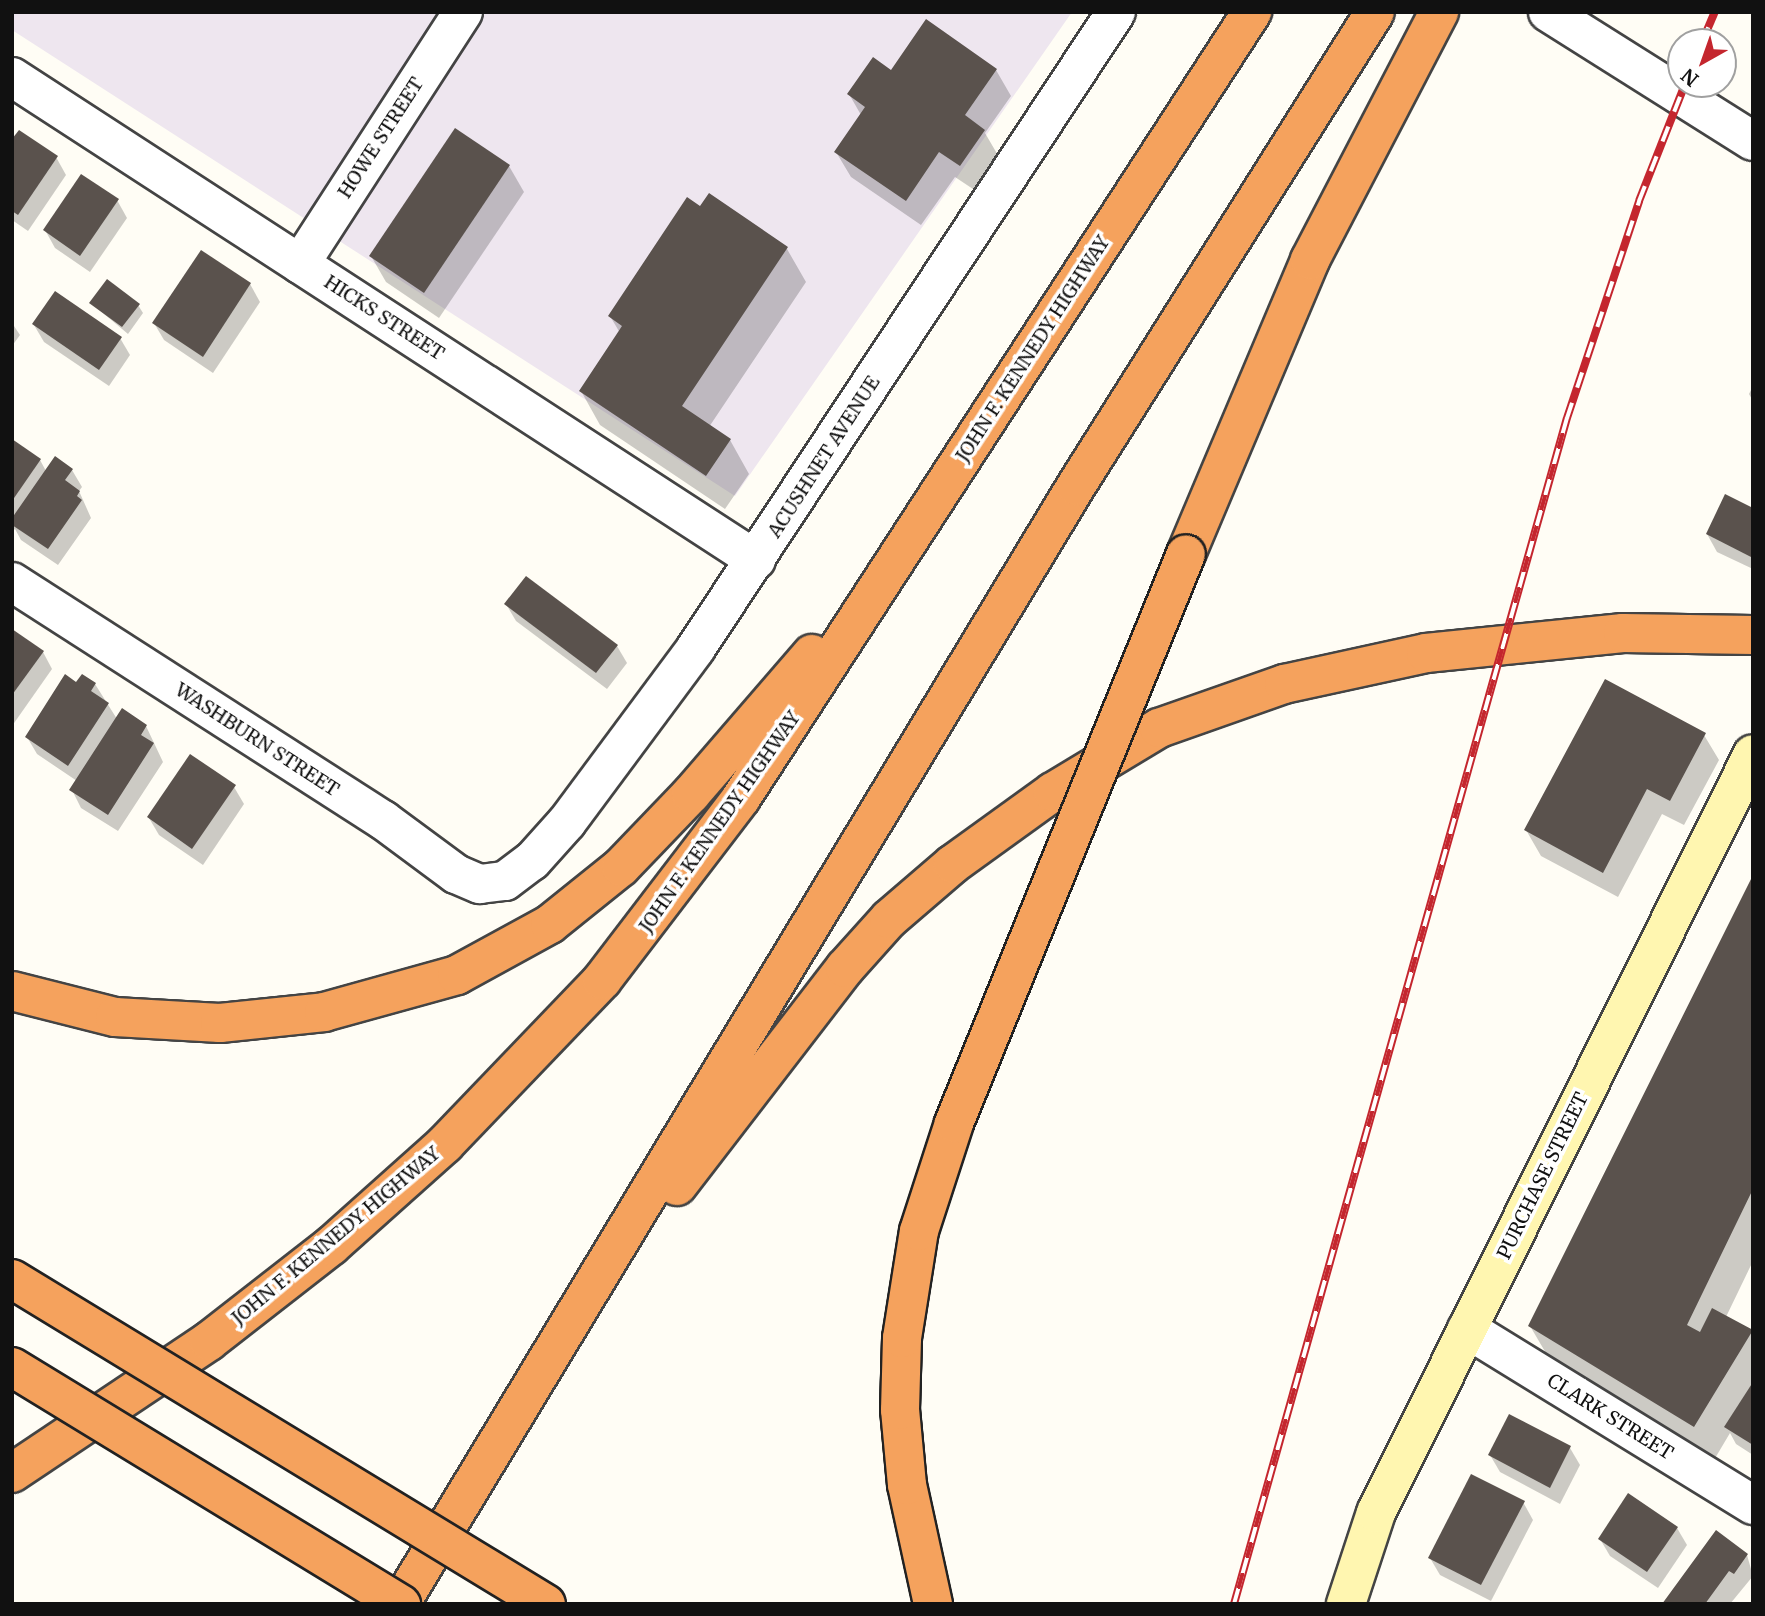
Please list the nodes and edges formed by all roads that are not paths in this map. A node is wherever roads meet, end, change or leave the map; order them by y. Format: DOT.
graph roads {
  1 [pos="463,12"];
  2 [pos="1116,12"];
  3 [pos="1252,12"];
  4 [pos="1375,12"];
  5 [pos="1548,12"];
  6 [pos="1437,15"];
  7 [pos="12,77"];
  8 [pos="1753,141"];
  9 [pos="300,264"];
  10 [pos="909,541"];
  11 [pos="756,560"];
  12 [pos="12,582"];
  13 [pos="1753,635"];
  14 [pos="1753,754"];
  15 [pos="505,881"];
  16 [pos="12,991"];
  17 [pos="12,1279"];
  18 [pos="1467,1329"];
  19 [pos="560,1337"];
  20 [pos="12,1367"];
  21 [pos="12,1473"];
  22 [pos="1753,1505"];
  23 [pos="400,1604"];
  24 [pos="546,1604"];
  25 [pos="933,1604"];
  26 [pos="1346,1604"];
  1 -- 9 [label="street, HOWE STREET"];
  2 -- 11 [label="street, ACUSHNET AVENUE"];
  3 -- 10 [label="highway, JOHN F. KENNEDY HIGHWAY"];
  4 -- 19 [label="highway"];
  5 -- 8 [label="street"];
  6 -- 25 [label="highway, bridge"];
  7 -- 9 [label="street, HICKS STREET"];
  9 -- 11 [label="street, HICKS STREET"];
  10 -- 16 [label="highway"];
  10 -- 21 [label="highway, JOHN F. KENNEDY HIGHWAY"];
  11 -- 15 [label="street, ACUSHNET AVENUE"];
  12 -- 15 [label="street, WASHBURN STREET"];
  13 -- 19 [label="highway"];
  14 -- 18 [label="main road, PURCHASE STREET"];
  17 -- 24 [label="highway, bridge"];
  18 -- 22 [label="street, CLARK STREET"];
  18 -- 26 [label="main road, PURCHASE STREET"];
  19 -- 23 [label="highway"];
  20 -- 23 [label="highway, bridge"];
}
